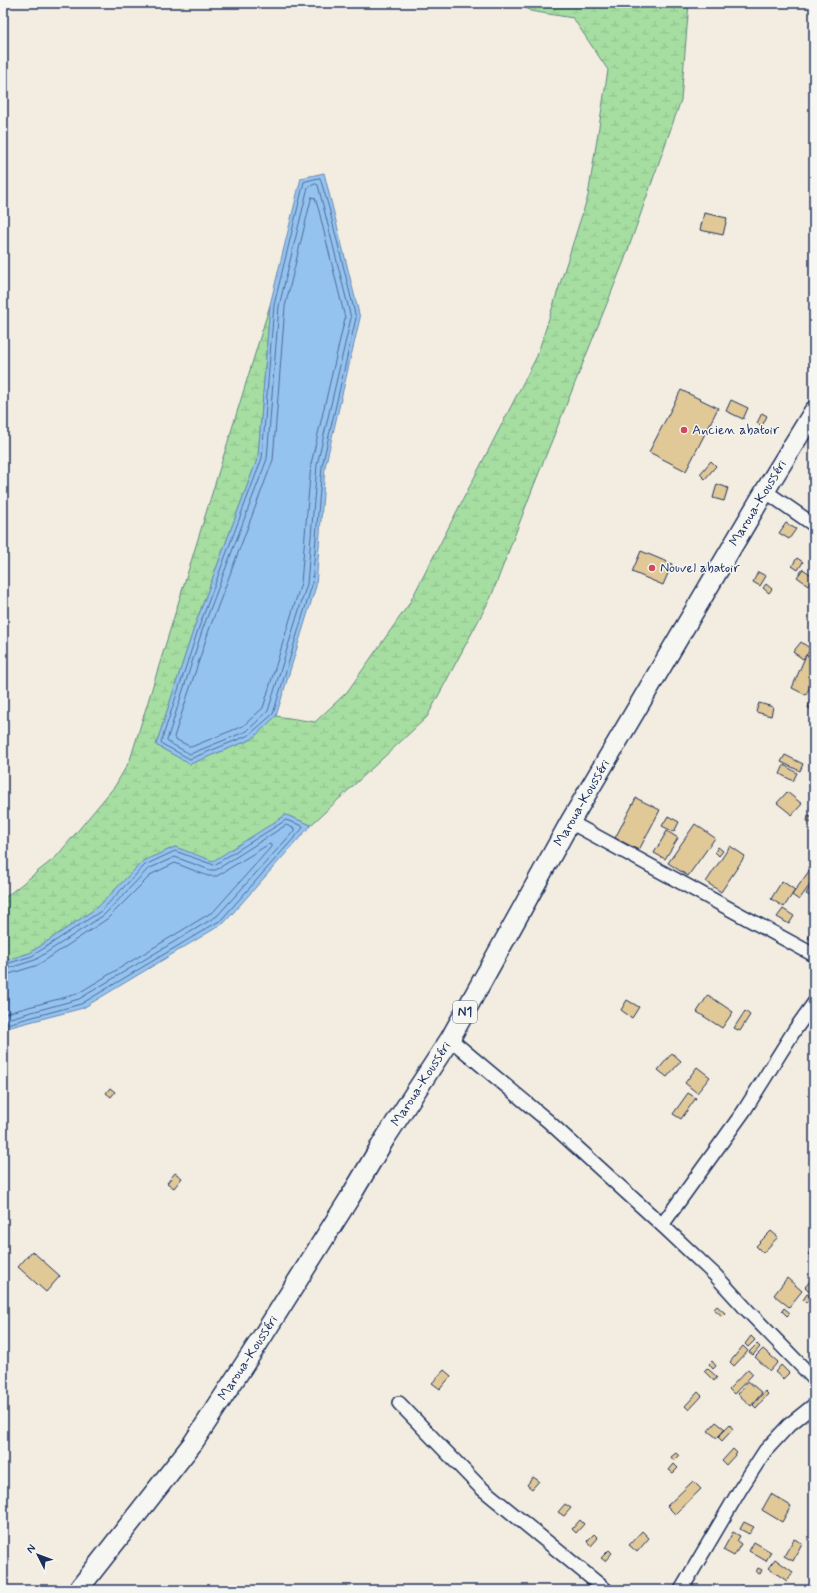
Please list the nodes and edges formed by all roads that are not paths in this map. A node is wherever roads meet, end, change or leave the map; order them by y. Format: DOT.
graph roads {
  1 [pos="814,410"];
  2 [pos="765,492"];
  3 [pos="814,525"];
  4 [pos="570,822"];
  5 [pos="814,955"];
  6 [pos="814,1003"];
  7 [pos="450,1039"];
  8 [pos="662,1225"];
  9 [pos="814,1379"];
  10 [pos="399,1403"];
  11 [pos="814,1405"];
  12 [pos="78,1590"];
  13 [pos="606,1590"];
  14 [pos="681,1590"];
  1 -- 2 [label="highway, Maroua-Kousséri / N1"];
  2 -- 3 [label="street"];
  2 -- 4 [label="highway, Maroua-Kousséri / N1"];
  4 -- 5 [label="street"];
  4 -- 7 [label="highway, Maroua-Kousséri / N1"];
  6 -- 8 [label="street"];
  7 -- 8 [label="street"];
  7 -- 12 [label="highway, Maroua-Kousséri / N1"];
  8 -- 9 [label="street"];
  10 -- 13 [label="street"];
  11 -- 14 [label="street"];
}
